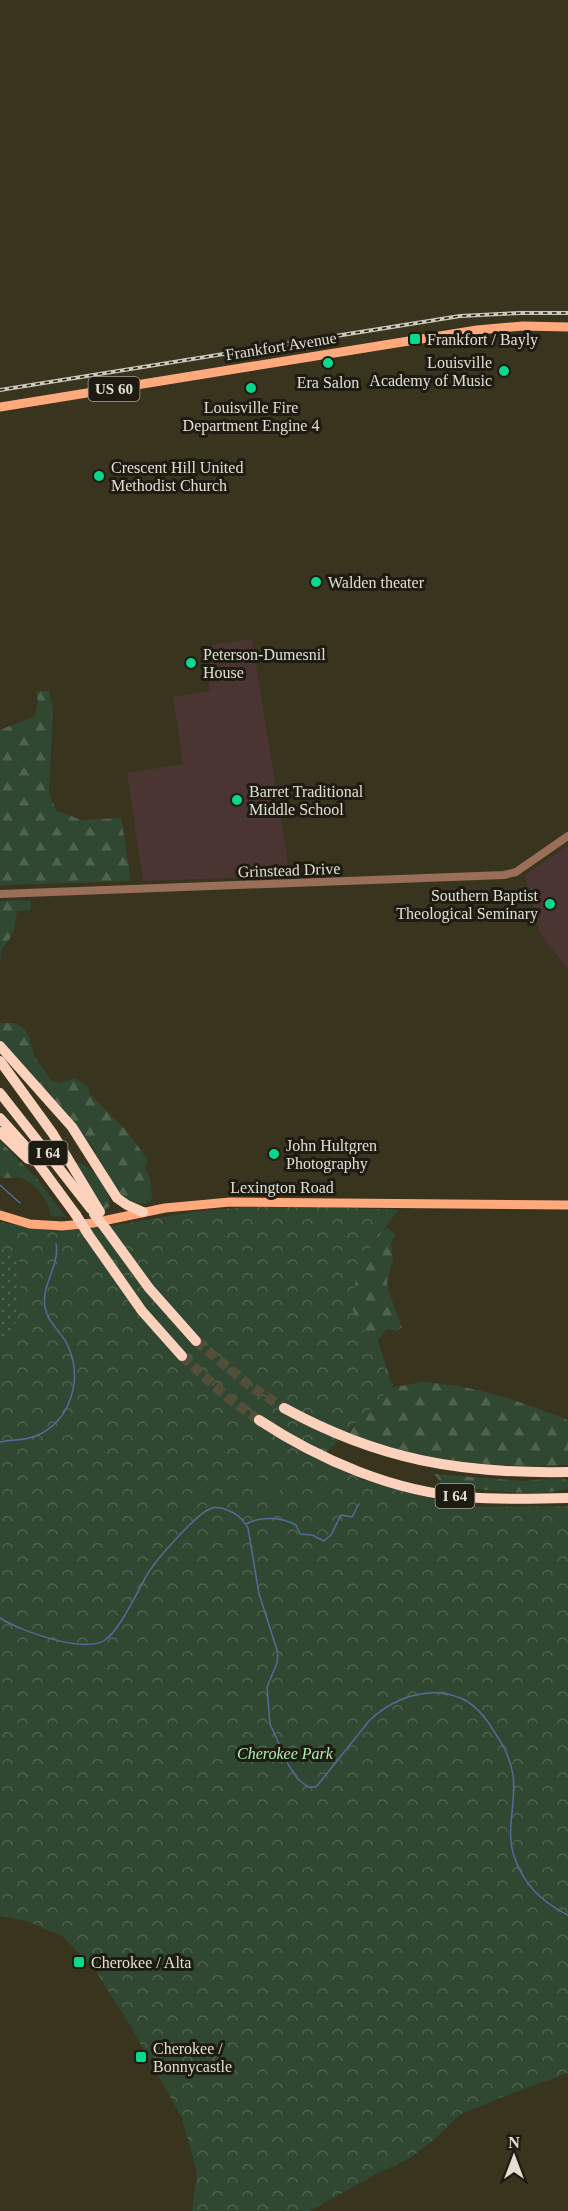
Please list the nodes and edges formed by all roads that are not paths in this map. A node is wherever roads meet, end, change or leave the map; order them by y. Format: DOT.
graph roads {
  1 [pos="568,327"];
  2 [pos="0,407"];
  3 [pos="568,837"];
  4 [pos="0,894"];
  5 [pos="0,1046"];
  6 [pos="0,1061"];
  7 [pos="0,1093"];
  8 [pos="0,1118"];
  9 [pos="0,1132"];
  10 [pos="57,1188"];
  11 [pos="568,1205"];
  12 [pos="143,1212"];
  13 [pos="97,1213"];
  14 [pos="0,1215"];
  15 [pos="196,1341"];
  16 [pos="182,1356"];
  17 [pos="284,1408"];
  18 [pos="259,1420"];
  19 [pos="568,1472"];
  20 [pos="568,1498"];
  1 -- 2 [label="main road, Frankfort Avenue / US 60"];
  3 -- 4 [label="street, Grinstead Drive"];
  5 -- 12 [label="highway"];
  6 -- 13 [label="highway"];
  7 -- 13 [label="highway, I 64"];
  8 -- 10 [label="highway, I 64"];
  9 -- 10 [label="highway"];
  10 -- 16 [label="highway, I 64, bridge"];
  11 -- 12 [label="main road, Lexington Road"];
  12 -- 14 [label="main road, Lexington Road"];
  13 -- 15 [label="highway, I 64, bridge"];
  17 -- 19 [label="highway, I 64"];
  18 -- 20 [label="highway, I 64"];
}
